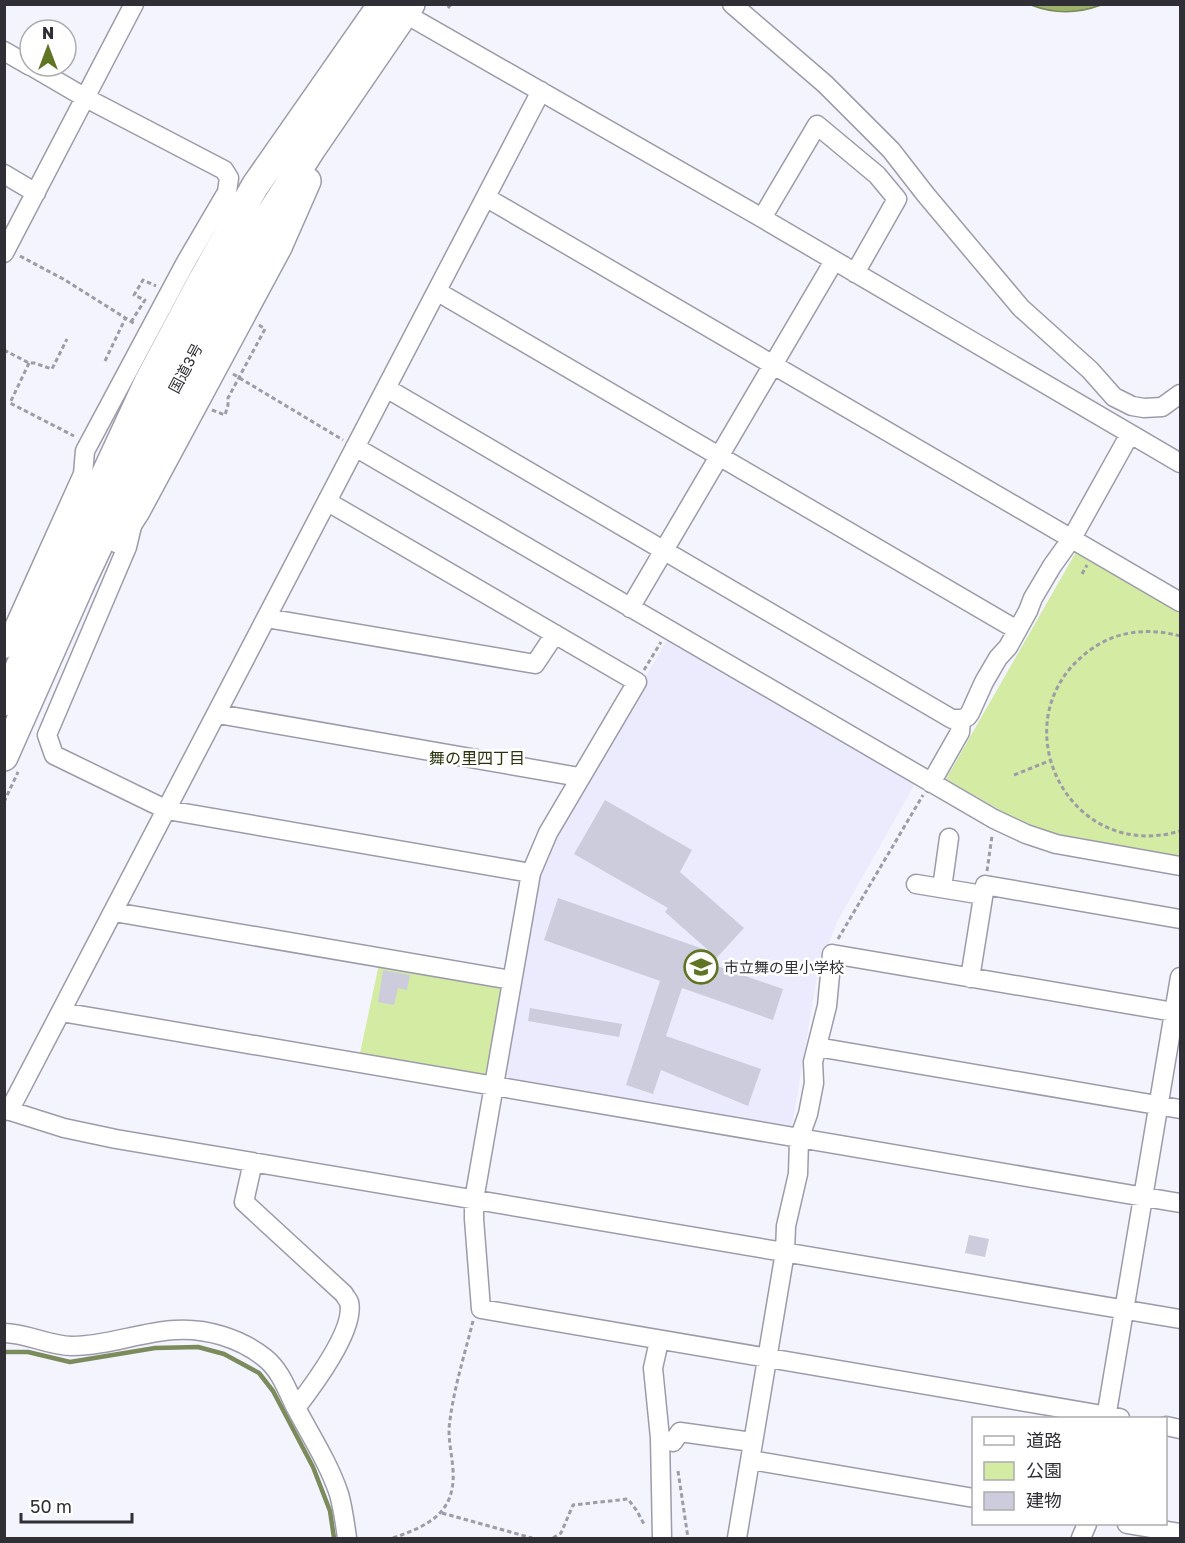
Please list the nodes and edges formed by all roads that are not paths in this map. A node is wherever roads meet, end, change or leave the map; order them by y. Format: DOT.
graph roads {
  1 [pos="134,4"];
  2 [pos="732,4"];
  3 [pos="396,7"];
  4 [pos="4,51"];
  5 [pos="18,59"];
  6 [pos="51,78"];
  7 [pos="542,91"];
  8 [pos="84,97"];
  9 [pos="313,147"];
  10 [pos="4,174"];
  11 [pos="36,193"];
  12 [pos="487,198"];
  13 [pos="762,218"];
  14 [pos="6,251"];
  15 [pos="834,261"];
  16 [pos="855,273"];
  17 [pos="438,292"];
  18 [pos="774,364"];
  19 [pos="386,388"];
  20 [pos="1180,394"];
  21 [pos="127,427"];
  22 [pos="1130,434"];
  23 [pos="355,447"];
  24 [pos="719,457"];
  25 [pos="1180,464"];
  26 [pos="83,474"];
  27 [pos="328,502"];
  28 [pos="136,511"];
  29 [pos="1072,538"];
  30 [pos="664,551"];
  31 [pos="83,579"];
  32 [pos="1180,602"];
  33 [pos="630,608"];
  34 [pos="266,618"];
  35 [pos="1017,630"];
  36 [pos="555,634"];
  37 [pos="4,649"];
  38 [pos="4,702"];
  39 [pos="218,714"];
  40 [pos="961,719"];
  41 [pos="11,764"];
  42 [pos="579,777"];
  43 [pos="931,783"];
  44 [pos="166,810"];
  45 [pos="949,838"];
  46 [pos="1180,866"];
  47 [pos="531,873"];
  48 [pos="916,884"];
  49 [pos="942,888"];
  50 [pos="984,890"];
  51 [pos="114,912"];
  52 [pos="1180,919"];
  53 [pos="1180,977"];
  54 [pos="970,978"];
  55 [pos="511,980"];
  56 [pos="61,1012"];
  57 [pos="1178,1013"];
  58 [pos="817,1047"];
  59 [pos="493,1087"];
  60 [pos="1158,1105"];
  61 [pos="1180,1109"];
  62 [pos="7,1110"];
  63 [pos="799,1139"];
  64 [pos="253,1162"];
  65 [pos="1144,1197"];
  66 [pos="474,1200"];
  67 [pos="1180,1203"];
  68 [pos="785,1252"];
  69 [pos="1124,1309"];
  70 [pos="1180,1319"];
  71 [pos="4,1333"];
  72 [pos="659,1341"];
  73 [pos="767,1359"];
  74 [pos="296,1408"];
  75 [pos="1105,1417"];
  76 [pos="1111,1417"];
  77 [pos="673,1442"];
  78 [pos="752,1451"];
  79 [pos="972,1498"];
  80 [pos="1087,1525"];
  81 [pos="1133,1525"];
  82 [pos="1180,1533"];
  83 [pos="656,1536"];
  84 [pos="347,1539"];
  85 [pos="737,1539"];
  86 [pos="1081,1539"];
  1 -- 8 [label="street"];
  2 -- 20 [label="street"];
  3 -- 7 [label="street"];
  3 -- 9 [label="highway, 国道3号"];
  3 -- 21 [label="highway, 国道3号"];
  4 -- 5 [label="street"];
  6 -- 8 [label="street"];
  7 -- 12 [label="street"];
  7 -- 13 [label="street"];
  8 -- 11 [label="street"];
  8 -- 26 [label="street"];
  9 -- 28 [label="highway"];
  9 -- 31 [label="highway, 国道3号"];
  10 -- 11 [label="street"];
  11 -- 14 [label="street"];
  12 -- 17 [label="street"];
  12 -- 18 [label="street"];
  13 -- 15 [label="street"];
  13 -- 16 [label="street"];
  15 -- 16 [label="street"];
  15 -- 18 [label="street"];
  16 -- 22 [label="street"];
  17 -- 19 [label="street"];
  17 -- 24 [label="street"];
  18 -- 24 [label="street"];
  18 -- 29 [label="street"];
  19 -- 23 [label="street"];
  19 -- 30 [label="street"];
  21 -- 26 [label="highway"];
  21 -- 38 [label="highway, 国道3号"];
  22 -- 25 [label="street"];
  22 -- 29 [label="street"];
  23 -- 27 [label="street"];
  23 -- 33 [label="street"];
  24 -- 30 [label="street"];
  24 -- 35 [label="street"];
  26 -- 37 [label="street"];
  27 -- 34 [label="street"];
  27 -- 36 [label="street"];
  28 -- 31 [label="highway"];
  28 -- 44 [label="street"];
  29 -- 32 [label="street"];
  29 -- 35 [label="street"];
  30 -- 33 [label="street"];
  30 -- 40 [label="street"];
  31 -- 41 [label="highway, 国道3号"];
  33 -- 43 [label="street"];
  34 -- 36 [label="street"];
  34 -- 39 [label="street"];
  35 -- 40 [label="street"];
  36 -- 42 [label="street"];
  39 -- 42 [label="street"];
  39 -- 44 [label="street"];
  40 -- 43 [label="street"];
  42 -- 47 [label="street"];
  43 -- 46 [label="street"];
  44 -- 47 [label="street"];
  44 -- 51 [label="street"];
  45 -- 49 [label="street"];
  47 -- 55 [label="street"];
  48 -- 49 [label="street"];
  49 -- 50 [label="street"];
  50 -- 52 [label="street"];
  50 -- 54 [label="street"];
  51 -- 55 [label="street"];
  51 -- 56 [label="street"];
  53 -- 57 [label="street"];
  54 -- 57 [label="street"];
  54 -- 58 [label="street"];
  55 -- 59 [label="street"];
  56 -- 59 [label="street"];
  56 -- 62 [label="street"];
  57 -- 60 [label="street"];
  58 -- 60 [label="street"];
  58 -- 63 [label="street"];
  59 -- 63 [label="street"];
  59 -- 66 [label="street"];
  60 -- 61 [label="street"];
  60 -- 65 [label="street"];
  62 -- 64 [label="street"];
  63 -- 65 [label="street"];
  63 -- 68 [label="street"];
  64 -- 66 [label="street"];
  64 -- 74 [label="street"];
  65 -- 67 [label="street"];
  65 -- 69 [label="street"];
  66 -- 68 [label="street"];
  66 -- 72 [label="street"];
  68 -- 69 [label="street"];
  68 -- 73 [label="street"];
  69 -- 70 [label="street"];
  69 -- 76 [label="street"];
  71 -- 74 [label="street"];
  72 -- 73 [label="street"];
  72 -- 83 [label="street"];
  73 -- 75 [label="street"];
  73 -- 78 [label="street"];
  74 -- 84 [label="street"];
  77 -- 78 [label="street"];
  78 -- 79 [label="street"];
  78 -- 85 [label="street"];
  80 -- 86 [label="street"];
  81 -- 82 [label="street"];
}
